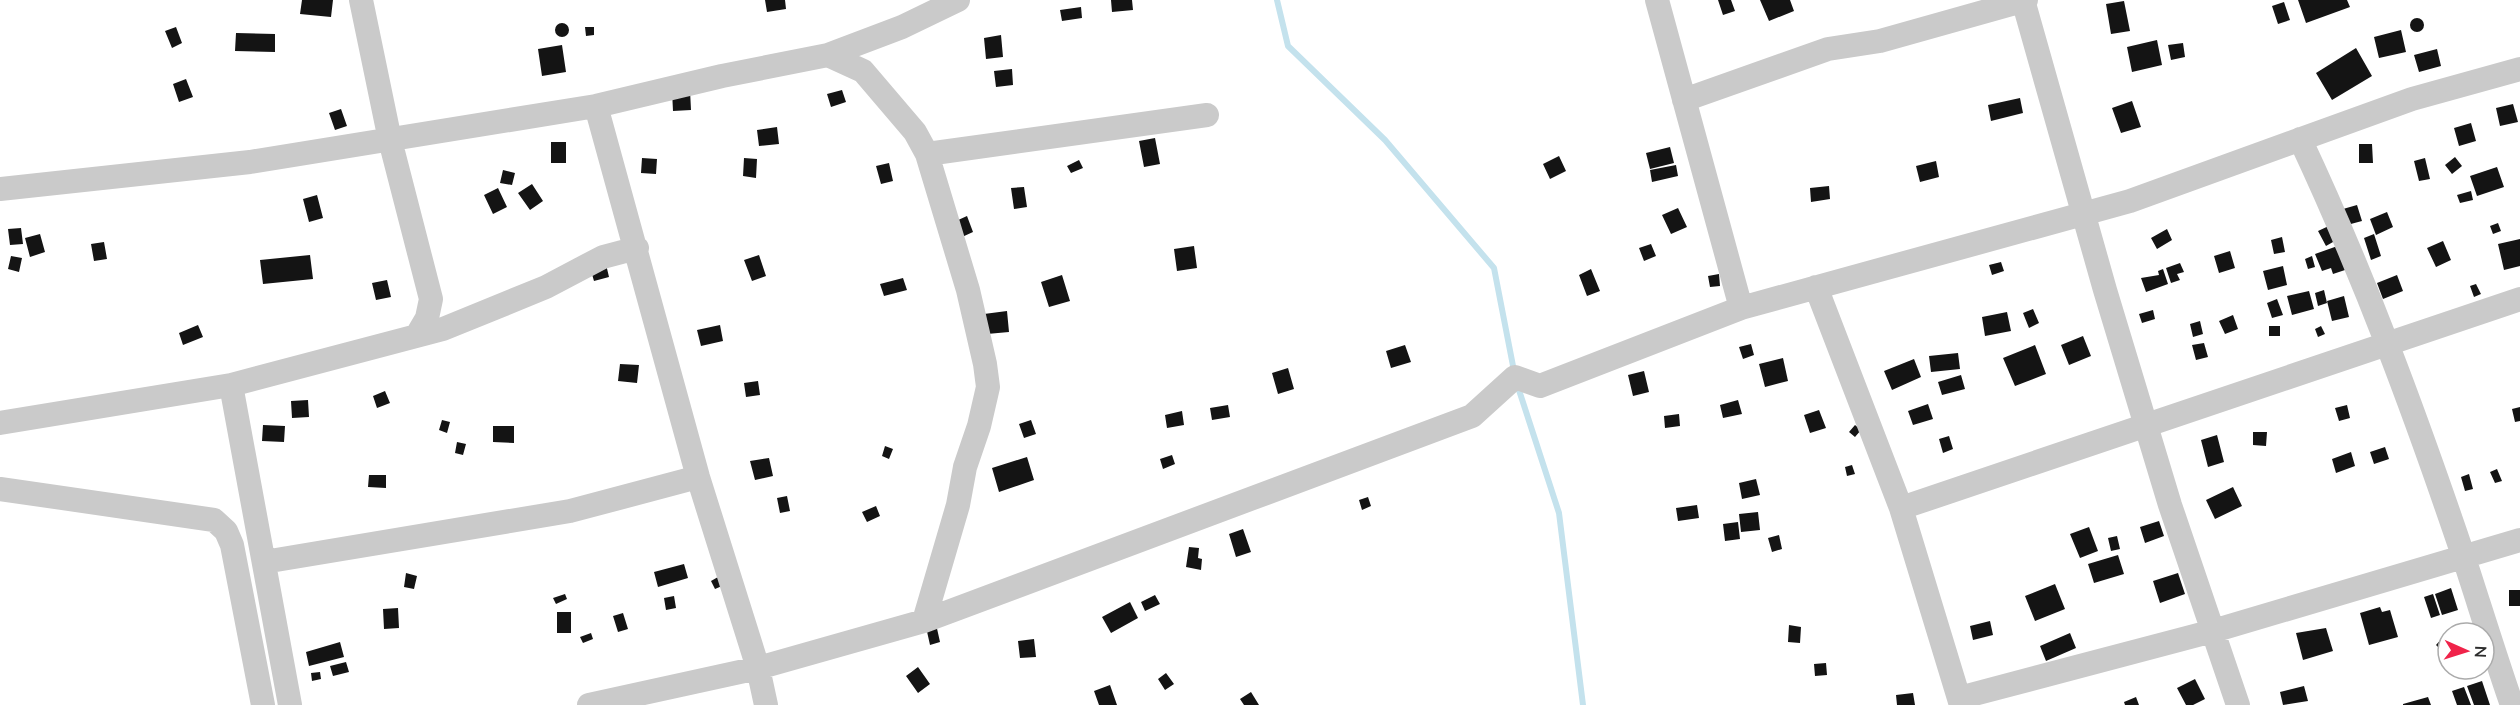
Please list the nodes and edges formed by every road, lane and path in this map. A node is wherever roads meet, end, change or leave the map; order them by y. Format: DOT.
graph roads {
  1 [pos="361,0"];
  2 [pos="958,0"];
  3 [pos="1658,0"];
  4 [pos="2024,0"];
  5 [pos="828,55"];
  6 [pos="2520,69"];
  7 [pos="1684,100"];
  8 [pos="596,106"];
  9 [pos="1207,115"];
  10 [pos="2300,139"];
  11 [pos="390,140"];
  12 [pos="927,154"];
  13 [pos="0,189"];
  14 [pos="2084,213"];
  15 [pos="637,248"];
  16 [pos="1816,287"];
  17 [pos="431,299"];
  18 [pos="2520,299"];
  19 [pos="1741,308"];
  20 [pos="466,321"];
  21 [pos="417,335"];
  22 [pos="2388,344"];
  23 [pos="231,385"];
  24 [pos="0,423"];
  25 [pos="2146,427"];
  26 [pos="698,477"];
  27 [pos="0,489"];
  28 [pos="1901,508"];
  29 [pos="2520,540"];
  30 [pos="2464,558"];
  31 [pos="264,562"];
  32 [pos="924,621"];
  33 [pos="2213,631"];
  34 [pos="758,668"];
  35 [pos="1960,701"];
  36 [pos="262,705"];
  37 [pos="290,705"];
  38 [pos="589,705"];
  39 [pos="766,705"];
  40 [pos="2238,705"];
  41 [pos="2512,705"];
  1 -- 11 [label="street"];
  2 -- 5 [label="street"];
  3 -- 7 [label="street"];
  4 -- 7 [label="street"];
  4 -- 14 [label="street"];
  5 -- 8 [label="street"];
  5 -- 12 [label="street"];
  6 -- 10 [label="street"];
  7 -- 19 [label="street"];
  8 -- 11 [label="street"];
  8 -- 15 [label="street"];
  9 -- 12 [label="street"];
  10 -- 14 [label="street"];
  10 -- 22 [label="street"];
  11 -- 13 [label="street"];
  11 -- 17 [label="street"];
  12 -- 32 [label="street"];
  14 -- 16 [label="street"];
  14 -- 25 [label="street"];
  15 -- 20 [label="street"];
  15 -- 26 [label="street"];
  16 -- 19 [label="street"];
  16 -- 28 [label="street"];
  17 -- 20 [label="street"];
  17 -- 21 [label="street"];
  18 -- 22 [label="street"];
  19 -- 32 [label="street"];
  20 -- 21 [label="street"];
  21 -- 23 [label="street"];
  22 -- 25 [label="street"];
  22 -- 30 [label="street"];
  23 -- 24 [label="street"];
  23 -- 31 [label="street"];
  25 -- 28 [label="street"];
  25 -- 33 [label="street"];
  26 -- 31 [label="street"];
  26 -- 34 [label="street"];
  27 -- 36 [label="street"];
  28 -- 35 [label="street"];
  29 -- 30 [label="street"];
  30 -- 33 [label="street"];
  30 -- 41 [label="street"];
  31 -- 37 [label="street"];
  32 -- 34 [label="street"];
  33 -- 35 [label="street"];
  33 -- 40 [label="street"];
  34 -- 38 [label="street"];
  34 -- 39 [label="street"];
}
